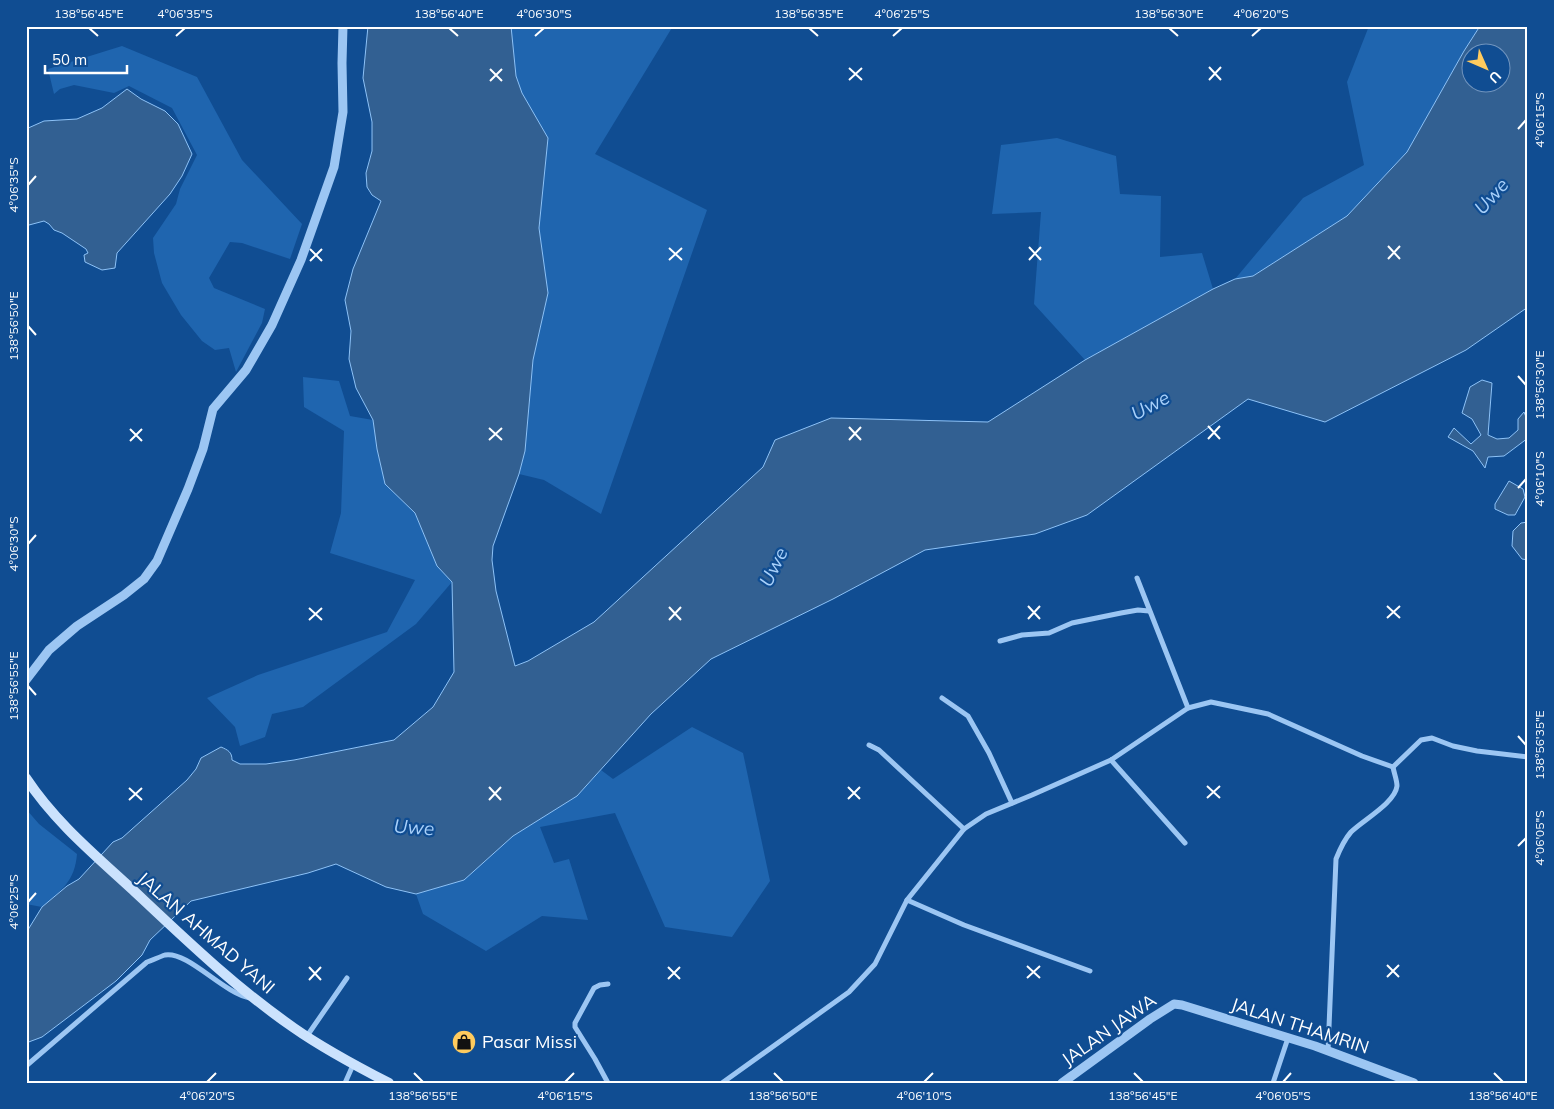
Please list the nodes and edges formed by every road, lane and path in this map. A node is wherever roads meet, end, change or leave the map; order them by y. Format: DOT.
graph roads {
  1 [pos="343,26"];
  2 [pos="1137,578"];
  3 [pos="1148,611"];
  4 [pos="1000,641"];
  5 [pos="26,680"];
  6 [pos="942,698"];
  7 [pos="1188,708"];
  8 [pos="869,745"];
  9 [pos="1528,757"];
  10 [pos="1111,760"];
  11 [pos="1393,767"];
  12 [pos="26,778"];
  13 [pos="1012,803"];
  14 [pos="964,829"];
  15 [pos="1184,842"];
  16 [pos="907,900"];
  17 [pos="1090,971"];
  18 [pos="347,978"];
  19 [pos="608,984"];
  20 [pos="255,999"];
  21 [pos="1174,1004"];
  22 [pos="307,1036"];
  23 [pos="1288,1038"];
  24 [pos="1328,1051"];
  25 [pos="353,1065"];
  26 [pos="26,1066"];
  27 [pos="344,1083"];
  28 [pos="389,1083"];
  29 [pos="608,1083"];
  30 [pos="722,1083"];
  31 [pos="1062,1083"];
  32 [pos="1273,1083"];
  33 [pos="1414,1083"];
  1 -- 5 [label="street"];
  2 -- 3 [label="street"];
  3 -- 4 [label="street"];
  3 -- 7 [label="street"];
  6 -- 13 [label="street"];
  7 -- 10 [label="street"];
  7 -- 11 [label="street"];
  8 -- 14 [label="street"];
  9 -- 11 [label="street"];
  10 -- 13 [label="street"];
  10 -- 15 [label="street"];
  11 -- 24 [label="street"];
  12 -- 20 [label="main road, JALAN AHMAD YANI"];
  13 -- 14 [label="street"];
  14 -- 16 [label="street"];
  16 -- 17 [label="street"];
  16 -- 30 [label="street"];
  18 -- 22 [label="street"];
  19 -- 29 [label="street"];
  20 -- 22 [label="main road, JALAN AHMAD YANI"];
  20 -- 26 [label="street"];
  21 -- 23 [label="street, JALAN THAMRIN"];
  21 -- 31 [label="street, JALAN JAWA"];
  22 -- 25 [label="main road, JALAN AHMAD YANI"];
  23 -- 24 [label="street, JALAN THAMRIN"];
  23 -- 32 [label="street"];
  24 -- 33 [label="street, JALAN THAMRIN"];
  25 -- 27 [label="street"];
  25 -- 28 [label="main road, JALAN AHMAD YANI"];
}
